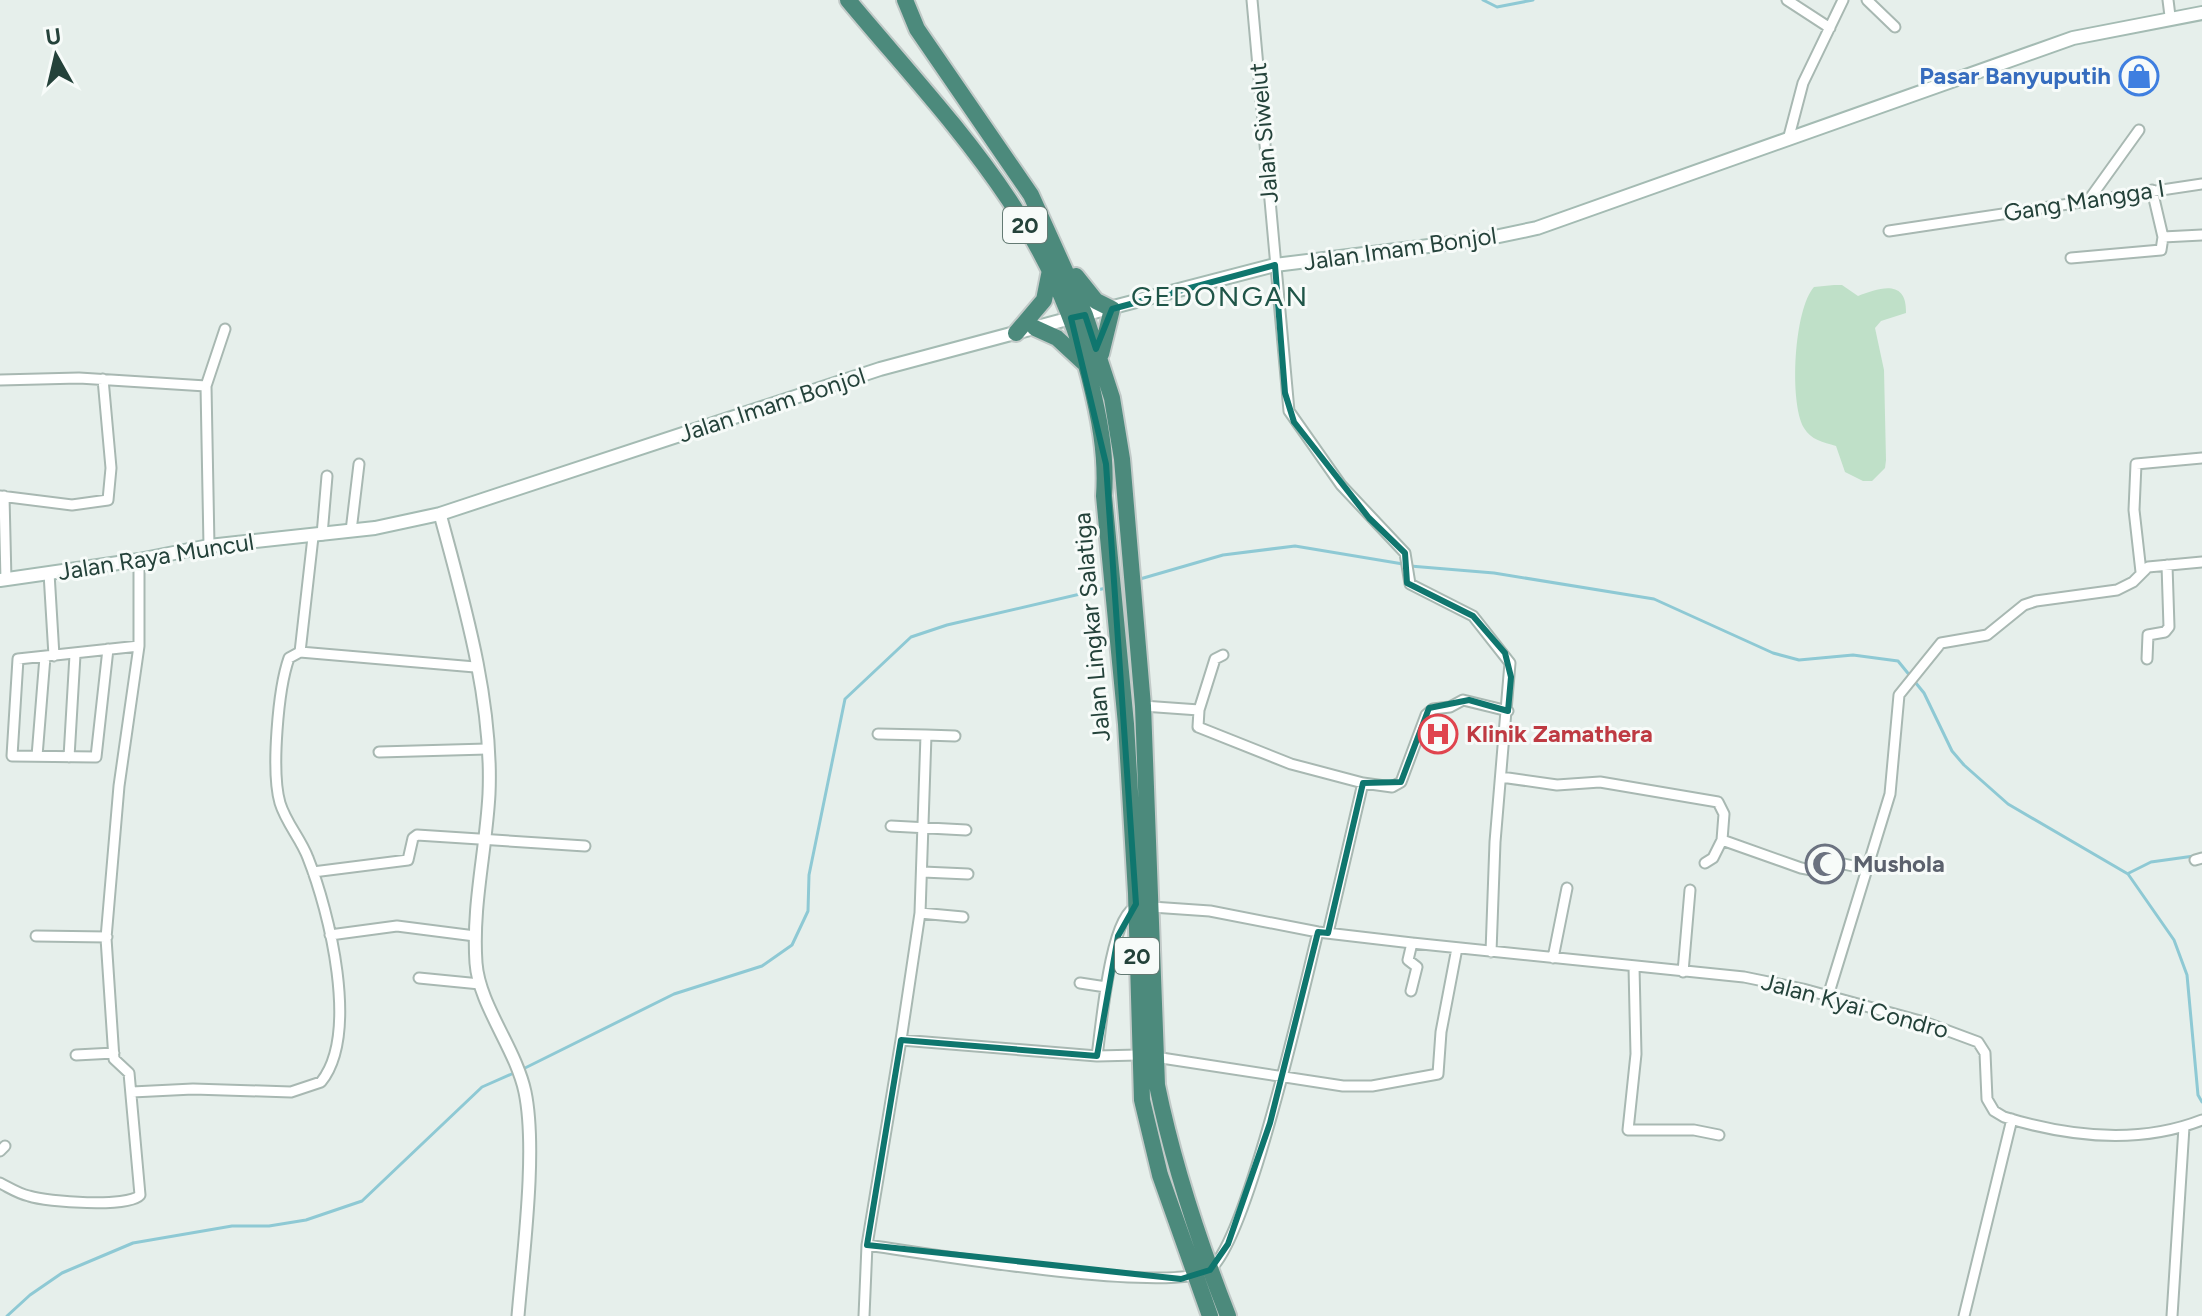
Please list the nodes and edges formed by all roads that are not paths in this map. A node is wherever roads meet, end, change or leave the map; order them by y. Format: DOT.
graph roads {
  1 [pos="848,0"];
  2 [pos="905,0"];
  3 [pos="1252,0"];
  4 [pos="1787,0"];
  5 [pos="1843,0"];
  6 [pos="1867,0"];
  7 [pos="2168,0"];
  8 [pos="2202,13"];
  9 [pos="2170,16"];
  10 [pos="1895,27"];
  11 [pos="1830,28"];
  12 [pos="2139,130"];
  13 [pos="1788,140"];
  14 [pos="2202,184"];
  15 [pos="2152,190"];
  16 [pos="2088,201"];
  17 [pos="1889,231"];
  18 [pos="2202,235"];
  19 [pos="2163,237"];
  20 [pos="1061,254"];
  21 [pos="2071,258"];
  22 [pos="1275,265"];
  23 [pos="1050,270"];
  24 [pos="1112,309"];
  25 [pos="1078,317"];
  26 [pos="1035,328"];
  27 [pos="225,329"];
  28 [pos="1016,333"];
  29 [pos="1093,364"];
  30 [pos="103,379"];
  31 [pos="0,380"];
  32 [pos="206,386"];
  33 [pos="2202,458"];
  34 [pos="359,464"];
  35 [pos="327,476"];
  36 [pos="2,496"];
  37 [pos="440,514"];
  38 [pos="351,531"];
  39 [pos="317,536"];
  40 [pos="209,546"];
  41 [pos="139,560"];
  42 [pos="2202,562"];
  43 [pos="2167,565"];
  44 [pos="2141,572"];
  45 [pos="49,573"];
  46 [pos="3,580"];
  47 [pos="139,646"];
  48 [pos="108,649"];
  49 [pos="300,652"];
  50 [pos="75,655"];
  51 [pos="1223,655"];
  52 [pos="49,657"];
  53 [pos="2147,659"];
  54 [pos="475,667"];
  55 [pos="1143,706"];
  56 [pos="1199,710"];
  57 [pos="1508,711"];
  58 [pos="878,734"];
  59 [pos="926,735"];
  60 [pos="955,736"];
  61 [pos="487,749"];
  62 [pos="379,752"];
  63 [pos="37,756"];
  64 [pos="69,757"];
  65 [pos="1501,777"];
  66 [pos="1363,783"];
  67 [pos="891,826"];
  68 [pos="925,829"];
  69 [pos="966,830"];
  70 [pos="483,838"];
  71 [pos="1722,840"];
  72 [pos="585,846"];
  73 [pos="1705,863"];
  74 [pos="1867,869"];
  75 [pos="313,872"];
  76 [pos="923,872"];
  77 [pos="968,874"];
  78 [pos="1567,888"];
  79 [pos="1690,890"];
  80 [pos="1144,907"];
  81 [pos="920,913"];
  82 [pos="963,917"];
  83 [pos="1323,933"];
  84 [pos="330,935"];
  85 [pos="36,936"];
  86 [pos="475,936"];
  87 [pos="107,937"];
  88 [pos="1412,943"];
  89 [pos="1457,948"];
  90 [pos="1491,952"];
  91 [pos="1553,958"];
  92 [pos="1634,967"];
  93 [pos="1683,972"];
  94 [pos="419,978"];
  95 [pos="1080,983"];
  96 [pos="480,984"];
  97 [pos="1106,987"];
  98 [pos="1411,991"];
  99 [pos="1828,996"];
  100 [pos="901,1040"];
  101 [pos="114,1053"];
  102 [pos="76,1055"];
  103 [pos="1097,1056"];
  104 [pos="1146,1056"];
  105 [pos="1281,1078"];
  106 [pos="132,1092"];
  107 [pos="2012,1119"];
  108 [pos="2202,1120"];
  109 [pos="2184,1127"];
  110 [pos="1719,1135"];
  111 [pos="0,1183"];
  112 [pos="867,1245"];
  113 [pos="1202,1273"];
  114 [pos="518,1316"];
  115 [pos="864,1316"];
  116 [pos="1210,1316"];
  117 [pos="1228,1316"];
  118 [pos="1964,1316"];
  119 [pos="2172,1316"];
  1 -- 23 [label="highway, Jalan Lingkar Salatiga / 20"];
  2 -- 20 [label="highway, Jalan Lingkar Salatiga / 20"];
  3 -- 22 [label="street, Jalan Siwelut"];
  4 -- 11 [label="street"];
  5 -- 11 [label="street"];
  6 -- 10 [label="street"];
  7 -- 9 [label="street"];
  8 -- 9 [label="main road, Jalan Imam Bonjol"];
  9 -- 13 [label="main road, Jalan Imam Bonjol"];
  11 -- 13 [label="street"];
  12 -- 16 [label="street"];
  13 -- 22 [label="main road, Jalan Imam Bonjol"];
  14 -- 15 [label="street, Gang Mangga I"];
  15 -- 16 [label="street, Gang Mangga I"];
  15 -- 19 [label="street"];
  16 -- 17 [label="street, Gang Mangga I"];
  18 -- 19 [label="street"];
  19 -- 21 [label="street"];
  20 -- 24 [label="highway"];
  20 -- 25 [label="highway, Jalan Lingkar Salatiga / 20"];
  22 -- 24 [label="main road, Jalan Imam Bonjol"];
  22 -- 57 [label="street"];
  23 -- 25 [label="highway, Jalan Lingkar Salatiga / 20"];
  23 -- 28 [label="highway"];
  24 -- 25 [label="main road, Jalan Imam Bonjol"];
  24 -- 29 [label="highway"];
  25 -- 26 [label="main road, Jalan Imam Bonjol"];
  25 -- 29 [label="highway, Jalan Lingkar Salatiga / 20"];
  26 -- 28 [label="main road, Jalan Imam Bonjol"];
  26 -- 29 [label="highway"];
  27 -- 32 [label="street"];
  28 -- 37 [label="main road, Jalan Imam Bonjol"];
  29 -- 55 [label="highway, Jalan Lingkar Salatiga / 20"];
  29 -- 80 [label="highway, Jalan Lingkar Salatiga / 20"];
  30 -- 31 [label="street"];
  30 -- 32 [label="street"];
  30 -- 36 [label="street"];
  32 -- 40 [label="street"];
  33 -- 44 [label="street"];
  34 -- 38 [label="street"];
  35 -- 39 [label="street"];
  36 -- 46 [label="street"];
  37 -- 38 [label="main road, Jalan Imam Bonjol"];
  37 -- 54 [label="street"];
  38 -- 39 [label="main road, Jalan Imam Bonjol"];
  39 -- 40 [label="main road, Jalan Raya Muncul"];
  39 -- 49 [label="street"];
  40 -- 41 [label="main road, Jalan Raya Muncul"];
  41 -- 45 [label="main road, Jalan Raya Muncul"];
  41 -- 47 [label="street"];
  42 -- 43 [label="street"];
  43 -- 44 [label="street"];
  43 -- 53 [label="street"];
  44 -- 74 [label="street"];
  45 -- 46 [label="main road, Jalan Raya Muncul"];
  45 -- 52 [label="street"];
  47 -- 48 [label="street"];
  47 -- 87 [label="street"];
  48 -- 50 [label="street"];
  48 -- 64 [label="street"];
  49 -- 54 [label="street"];
  49 -- 75 [label="street"];
  50 -- 52 [label="street"];
  50 -- 64 [label="street"];
  51 -- 56 [label="street"];
  52 -- 63 [label="street"];
  52 -- 63 [label="street"];
  54 -- 61 [label="street"];
  55 -- 56 [label="street"];
  55 -- 80 [label="highway, Jalan Lingkar Salatiga / 20"];
  56 -- 66 [label="street"];
  57 -- 65 [label="street"];
  57 -- 66 [label="street"];
  58 -- 59 [label="street"];
  59 -- 60 [label="street"];
  59 -- 68 [label="street"];
  61 -- 62 [label="street"];
  61 -- 70 [label="street"];
  63 -- 64 [label="street"];
  65 -- 71 [label="street"];
  65 -- 90 [label="street"];
  66 -- 83 [label="street"];
  67 -- 68 [label="street"];
  68 -- 69 [label="street"];
  68 -- 76 [label="street"];
  70 -- 72 [label="street"];
  70 -- 75 [label="street"];
  70 -- 86 [label="street"];
  71 -- 73 [label="street"];
  71 -- 74 [label="street"];
  74 -- 99 [label="street"];
  75 -- 84 [label="street"];
  76 -- 77 [label="street"];
  76 -- 81 [label="street"];
  78 -- 91 [label="street"];
  79 -- 93 [label="street"];
  80 -- 83 [label="street, Jalan Kyai Condro"];
  80 -- 97 [label="street"];
  80 -- 104 [label="highway, Jalan Lingkar Salatiga / 20"];
  81 -- 82 [label="street"];
  81 -- 100 [label="street"];
  83 -- 88 [label="street, Jalan Kyai Condro"];
  83 -- 105 [label="street"];
  84 -- 86 [label="street"];
  84 -- 106 [label="street"];
  85 -- 87 [label="street"];
  86 -- 96 [label="street"];
  87 -- 101 [label="street"];
  88 -- 89 [label="street, Jalan Kyai Condro"];
  88 -- 98 [label="street"];
  89 -- 90 [label="street, Jalan Kyai Condro"];
  89 -- 105 [label="street"];
  90 -- 91 [label="street, Jalan Kyai Condro"];
  91 -- 92 [label="street, Jalan Kyai Condro"];
  92 -- 93 [label="street, Jalan Kyai Condro"];
  92 -- 110 [label="street"];
  93 -- 99 [label="street, Jalan Kyai Condro"];
  94 -- 96 [label="street"];
  95 -- 97 [label="street"];
  96 -- 114 [label="street"];
  97 -- 103 [label="street"];
  99 -- 107 [label="street, Jalan Kyai Condro"];
  100 -- 103 [label="street"];
  100 -- 112 [label="street"];
  101 -- 102 [label="street"];
  101 -- 106 [label="street"];
  103 -- 104 [label="street"];
  104 -- 105 [label="street"];
  104 -- 113 [label="highway, Jalan Lingkar Salatiga / 20"];
  105 -- 113 [label="street"];
  106 -- 111 [label="street"];
  107 -- 109 [label="street"];
  107 -- 118 [label="street"];
  108 -- 109 [label="street"];
  109 -- 119 [label="street"];
  112 -- 113 [label="street"];
  112 -- 115 [label="street"];
  113 -- 116 [label="highway, Jalan Lingkar Salatiga / 20"];
  113 -- 117 [label="highway, Jalan Lingkar Salatiga / 20"];
}
